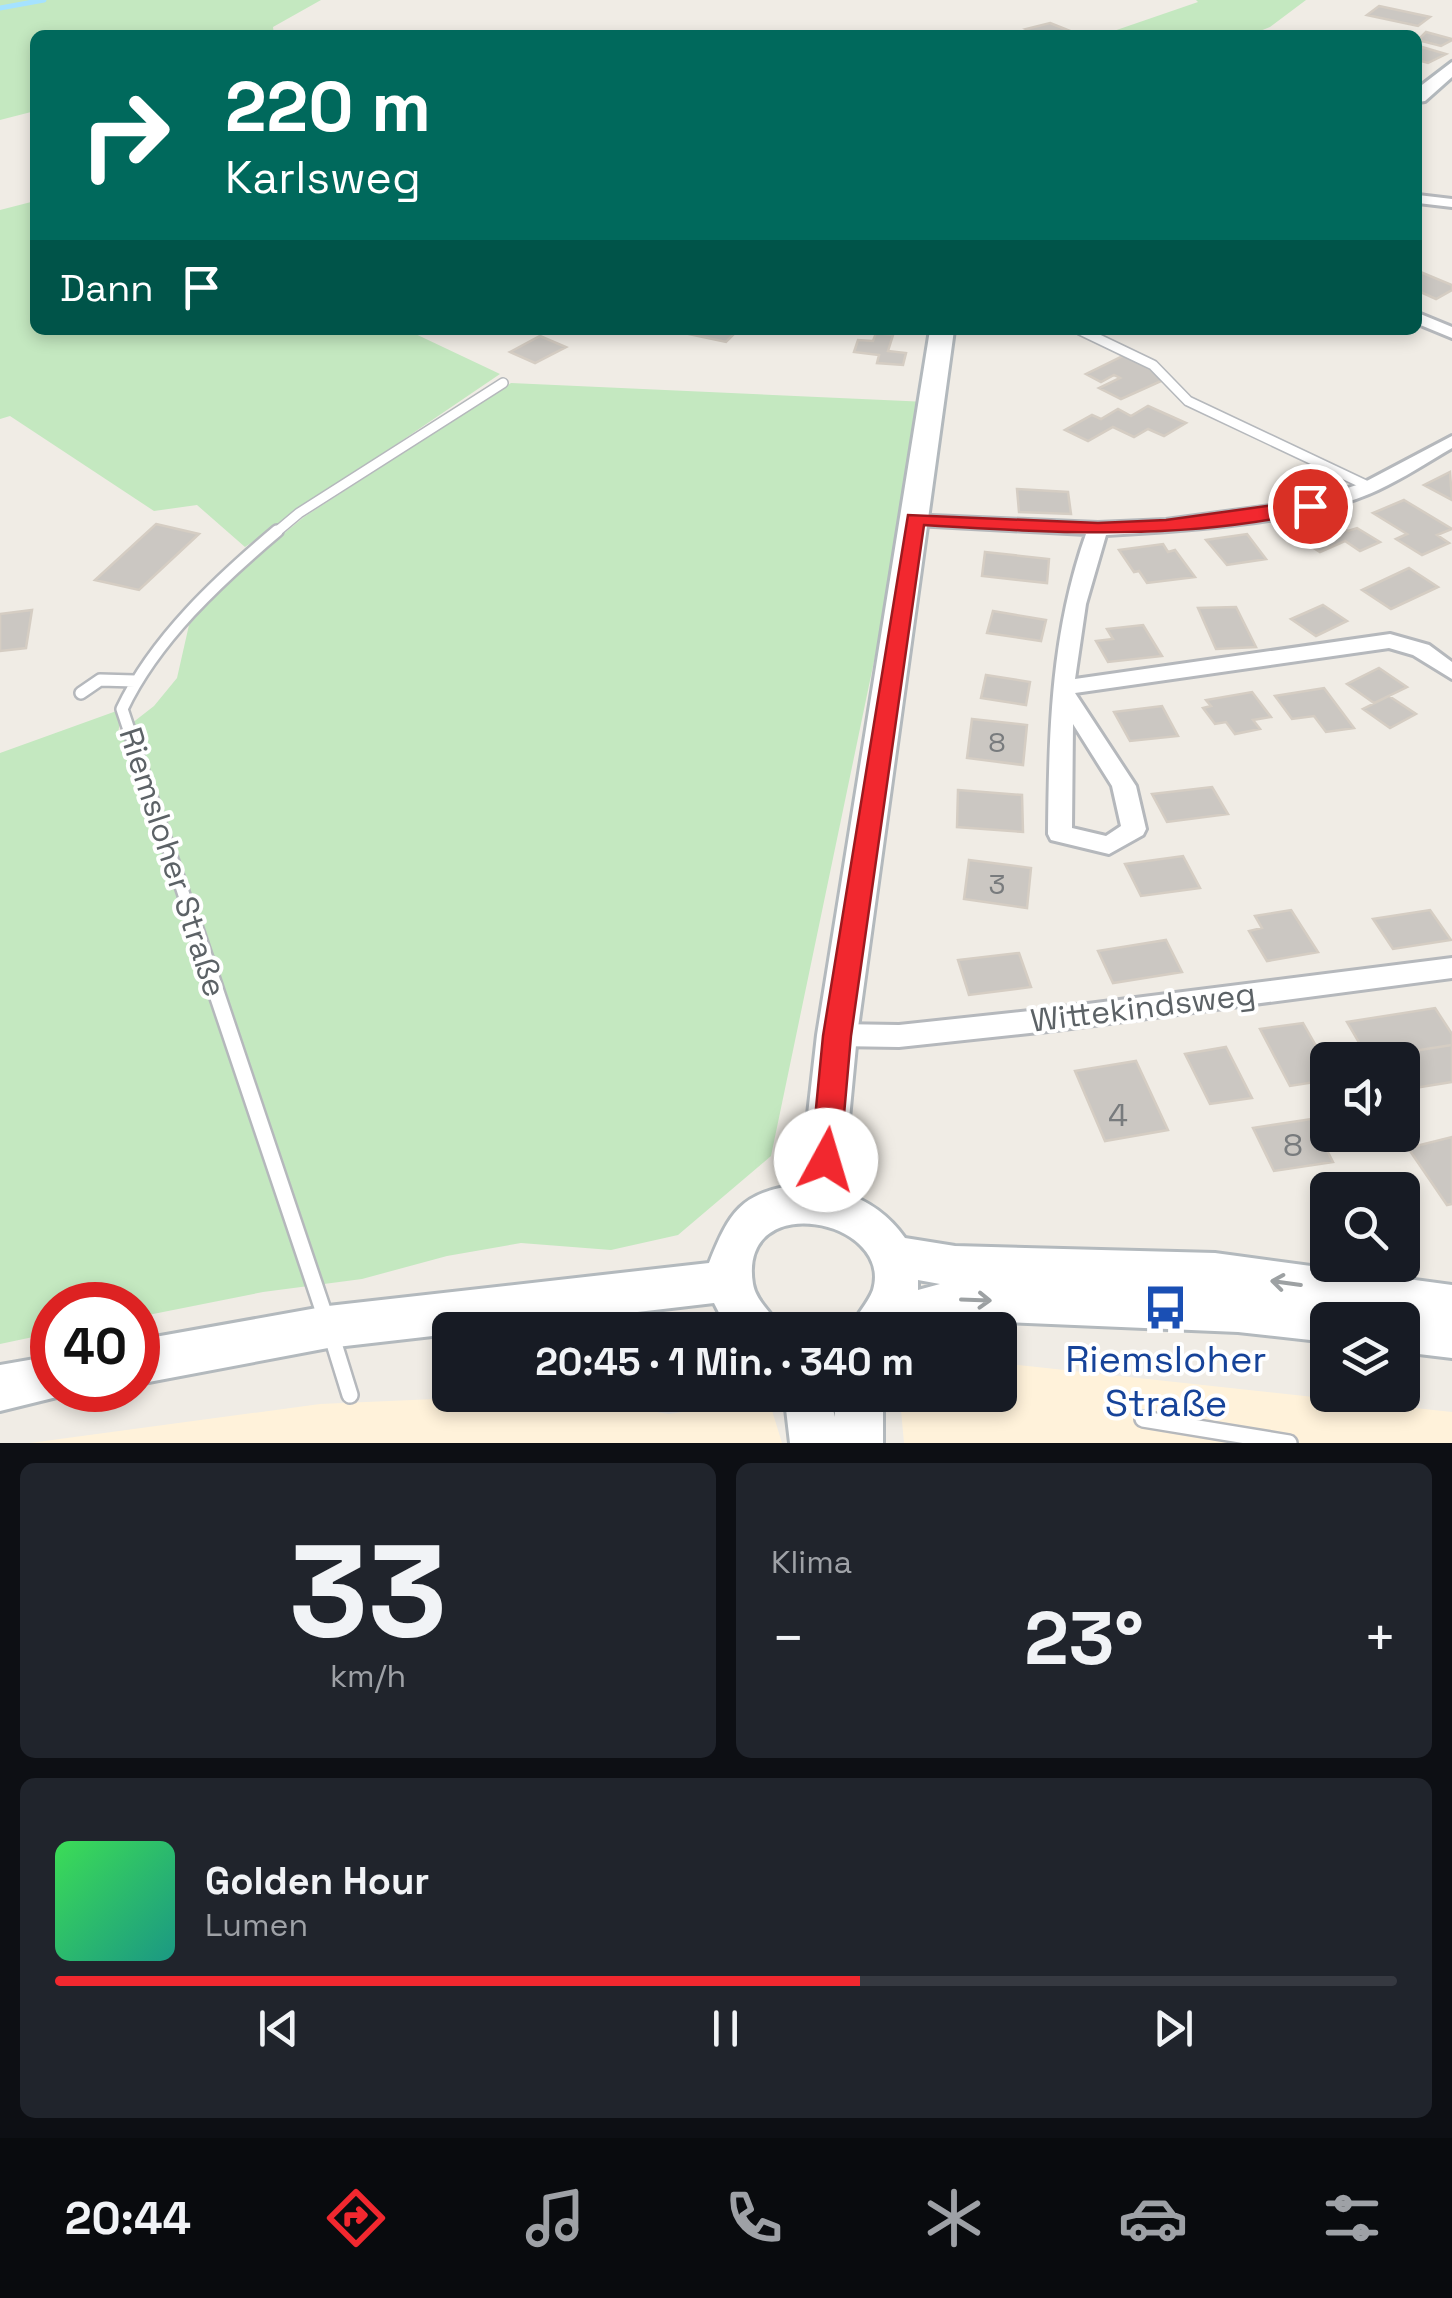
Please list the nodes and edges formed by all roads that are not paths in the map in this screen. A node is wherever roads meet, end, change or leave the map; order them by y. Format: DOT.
graph roads {
  1 [pos="1452,66"];
  2 [pos="1422,92"];
  3 [pos="1422,199"];
  4 [pos="1452,202"];
  5 [pos="1422,320"];
  6 [pos="1452,333"];
  7 [pos="941,335"];
  8 [pos="1091,335"];
  9 [pos="504,382"];
  10 [pos="1452,441"];
  11 [pos="1370,487"];
  12 [pos="915,519"];
  13 [pos="1098,529"];
  14 [pos="1452,672"];
  15 [pos="135,681"];
  16 [pos="1061,688"];
  17 [pos="81,693"];
  18 [pos="1451,970"];
  19 [pos="837,1036"];
  20 [pos="819,1203"];
  21 [pos="892,1256"];
  22 [pos="731,1281"];
  23 [pos="1452,1306"];
  24 [pos="742,1312"];
  25 [pos="884,1312"];
  26 [pos="918,1312"];
  27 [pos="1310,1320"];
  28 [pos="328,1326"];
  29 [pos="1420,1332"];
  30 [pos="1452,1336"];
  31 [pos="160,1358"];
  32 [pos="30,1382"];
  33 [pos="0,1388"];
  34 [pos="350,1395"];
  35 [pos="811,1412"];
  36 [pos="859,1412"];
  37 [pos="1143,1419"];
  38 [pos="814,1443"];
  39 [pos="859,1443"];
  40 [pos="1288,1443"];
  1 -- 2 [label="main road"];
  3 -- 4 [label="street"];
  5 -- 6 [label="street"];
  7 -- 12 [label="main road"];
  8 -- 11 [label="lane"];
  9 -- 15 [label="lane, Riemsloher Straße"];
  10 -- 11 [label="street"];
  11 -- 13 [label="street"];
  12 -- 13 [label="street"];
  12 -- 19 [label="main road"];
  13 -- 16 [label="street"];
  14 -- 16 [label="street"];
  15 -- 17 [label="lane"];
  15 -- 28 [label="lane, Riemsloher Straße"];
  16 -- 16 [label="street"];
  18 -- 19 [label="street, Wittekindsweg"];
  19 -- 20 [label="main road"];
  20 -- 21 [label="main road"];
  20 -- 22 [label="main road"];
  23 -- 21 [label="main road, one-way"];
  21 -- 25 [label="main road"];
  22 -- 24 [label="main road"];
  22 -- 28 [label="main road"];
  26 -- 27 [label="main road, one-way"];
  28 -- 31 [label="main road"];
  28 -- 34 [label="lane, Riemsloher Straße"];
  29 -- 30 [label="main road"];
  32 -- 33 [label="main road"];
  35 -- 38 [label="main road"];
  36 -- 39 [label="main road"];
  37 -- 40 [label="lane"];
}
